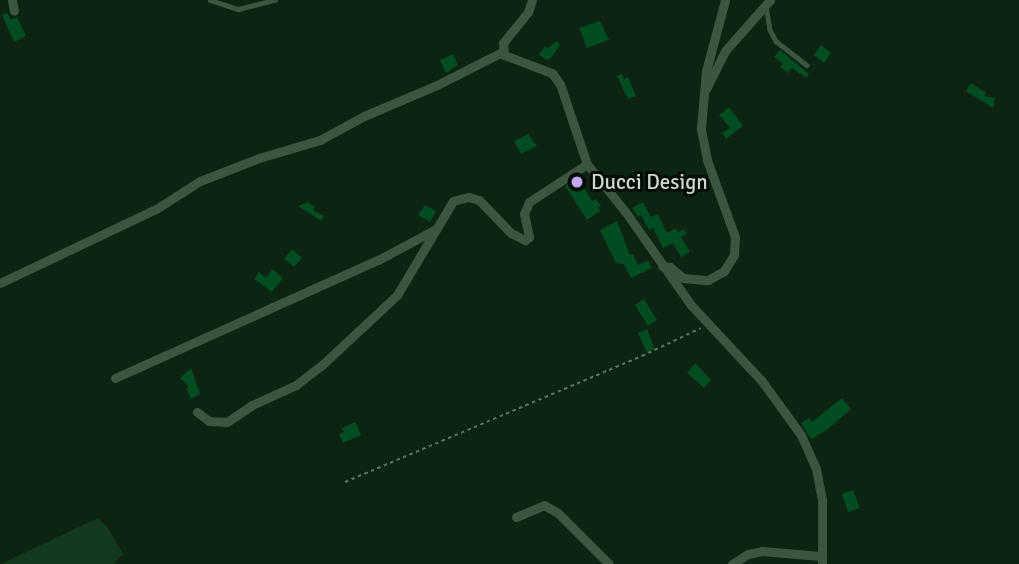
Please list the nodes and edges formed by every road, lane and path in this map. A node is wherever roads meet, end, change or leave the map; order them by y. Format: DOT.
graph roads {
  1 [pos="12,0"];
  2 [pos="210,0"];
  3 [pos="275,0"];
  4 [pos="532,0"];
  5 [pos="725,0"];
  6 [pos="768,2"];
  7 [pos="14,11"];
  8 [pos="502,52"];
  9 [pos="807,65"];
  10 [pos="705,90"];
  11 [pos="587,164"];
  12 [pos="437,228"];
  13 [pos="662,266"];
  14 [pos="0,284"];
  15 [pos="708,324"];
  16 [pos="115,378"];
  17 [pos="197,412"];
  18 [pos="345,482"];
  19 [pos="516,517"];
  20 [pos="821,560"];
  21 [pos="609,564"];
  22 [pos="732,564"];
  1 -- 7 [label="street"];
  2 -- 3 [label="lane"];
  4 -- 8 [label="street"];
  5 -- 10 [label="street"];
  6 -- 9 [label="lane"];
  6 -- 10 [label="street"];
  8 -- 11 [label="street"];
  8 -- 14 [label="street"];
  10 -- 13 [label="street"];
  11 -- 12 [label="street"];
  11 -- 13 [label="street"];
  12 -- 16 [label="street"];
  12 -- 17 [label="street"];
  13 -- 15 [label="street"];
  15 -- 18 [label="path"];
  15 -- 20 [label="street"];
  19 -- 21 [label="street"];
  20 -- 22 [label="street"];
}
